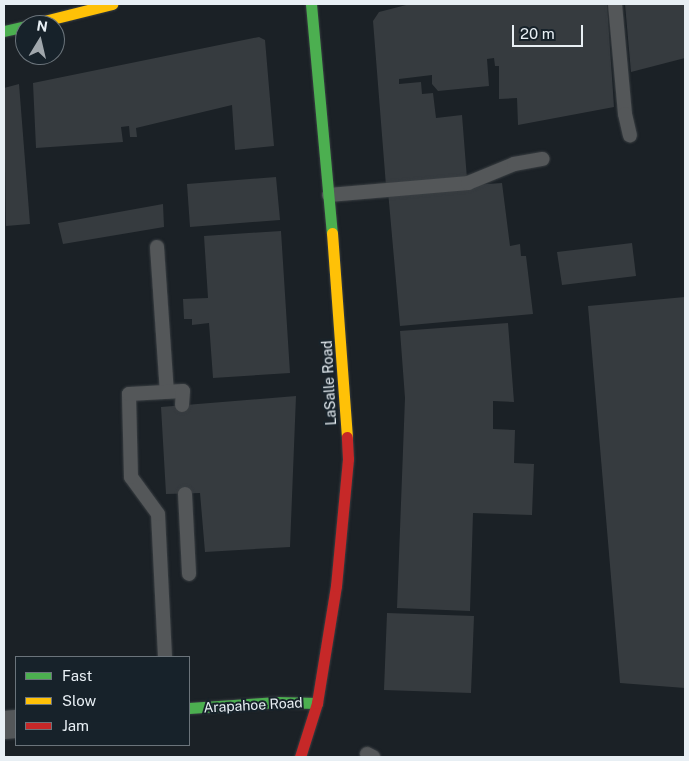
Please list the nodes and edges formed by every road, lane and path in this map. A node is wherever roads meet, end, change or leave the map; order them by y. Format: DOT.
graph roads {
  1 [pos="112,4"];
  2 [pos="311,4"];
  3 [pos="615,4"];
  4 [pos="65,16"];
  5 [pos="630,135"];
  6 [pos="543,159"];
  7 [pos="329,195"];
  8 [pos="157,247"];
  9 [pos="167,392"];
  10 [pos="182,398"];
  11 [pos="185,494"];
  12 [pos="189,574"];
  13 [pos="165,656"];
  14 [pos="317,703"];
  15 [pos="190,708"];
  16 [pos="300,757"];
  1 -- 4 [label="street"];
  2 -- 7 [label="street, LaSalle Road"];
  3 -- 5 [label="lane"];
  6 -- 7 [label="lane"];
  7 -- 14 [label="street, LaSalle Road"];
  8 -- 9 [label="lane"];
  9 -- 10 [label="lane"];
  9 -- 13 [label="lane"];
  11 -- 12 [label="lane"];
  14 -- 15 [label="street, Arapahoe Road"];
  14 -- 16 [label="street, LaSalle Road"];
}
